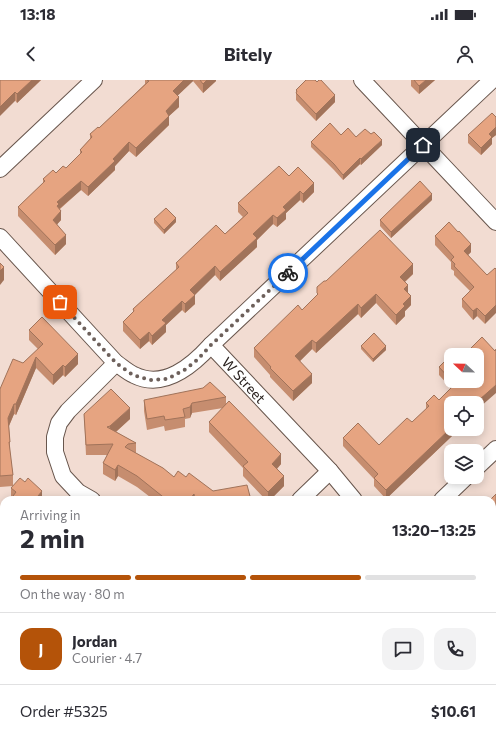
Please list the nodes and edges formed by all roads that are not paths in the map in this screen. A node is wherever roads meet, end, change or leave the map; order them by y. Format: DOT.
graph roads {
  1 [pos="94,80"];
  2 [pos="362,80"];
  3 [pos="492,80"];
  4 [pos="423,145"];
  5 [pos="0,169"];
  6 [pos="496,222"];
  7 [pos="0,237"];
  8 [pos="211,345"];
  9 [pos="116,363"];
  10 [pos="496,449"];
  11 [pos="484,460"];
  12 [pos="330,471"];
  13 [pos="459,484"];
  14 [pos="85,496"];
  15 [pos="304,496"];
  16 [pos="351,496"];
  17 [pos="446,496"];
  1 -- 5 [label="street"];
  2 -- 4 [label="street"];
  3 -- 4 [label="street"];
  4 -- 6 [label="street"];
  4 -- 8 [label="street"];
  7 -- 9 [label="street, W Street"];
  8 -- 9 [label="street, W Street"];
  8 -- 12 [label="street, W Street"];
  9 -- 14 [label="street"];
  10 -- 11 [label="street"];
  12 -- 15 [label="street"];
  12 -- 16 [label="street, W Street"];
  13 -- 17 [label="street"];
}
